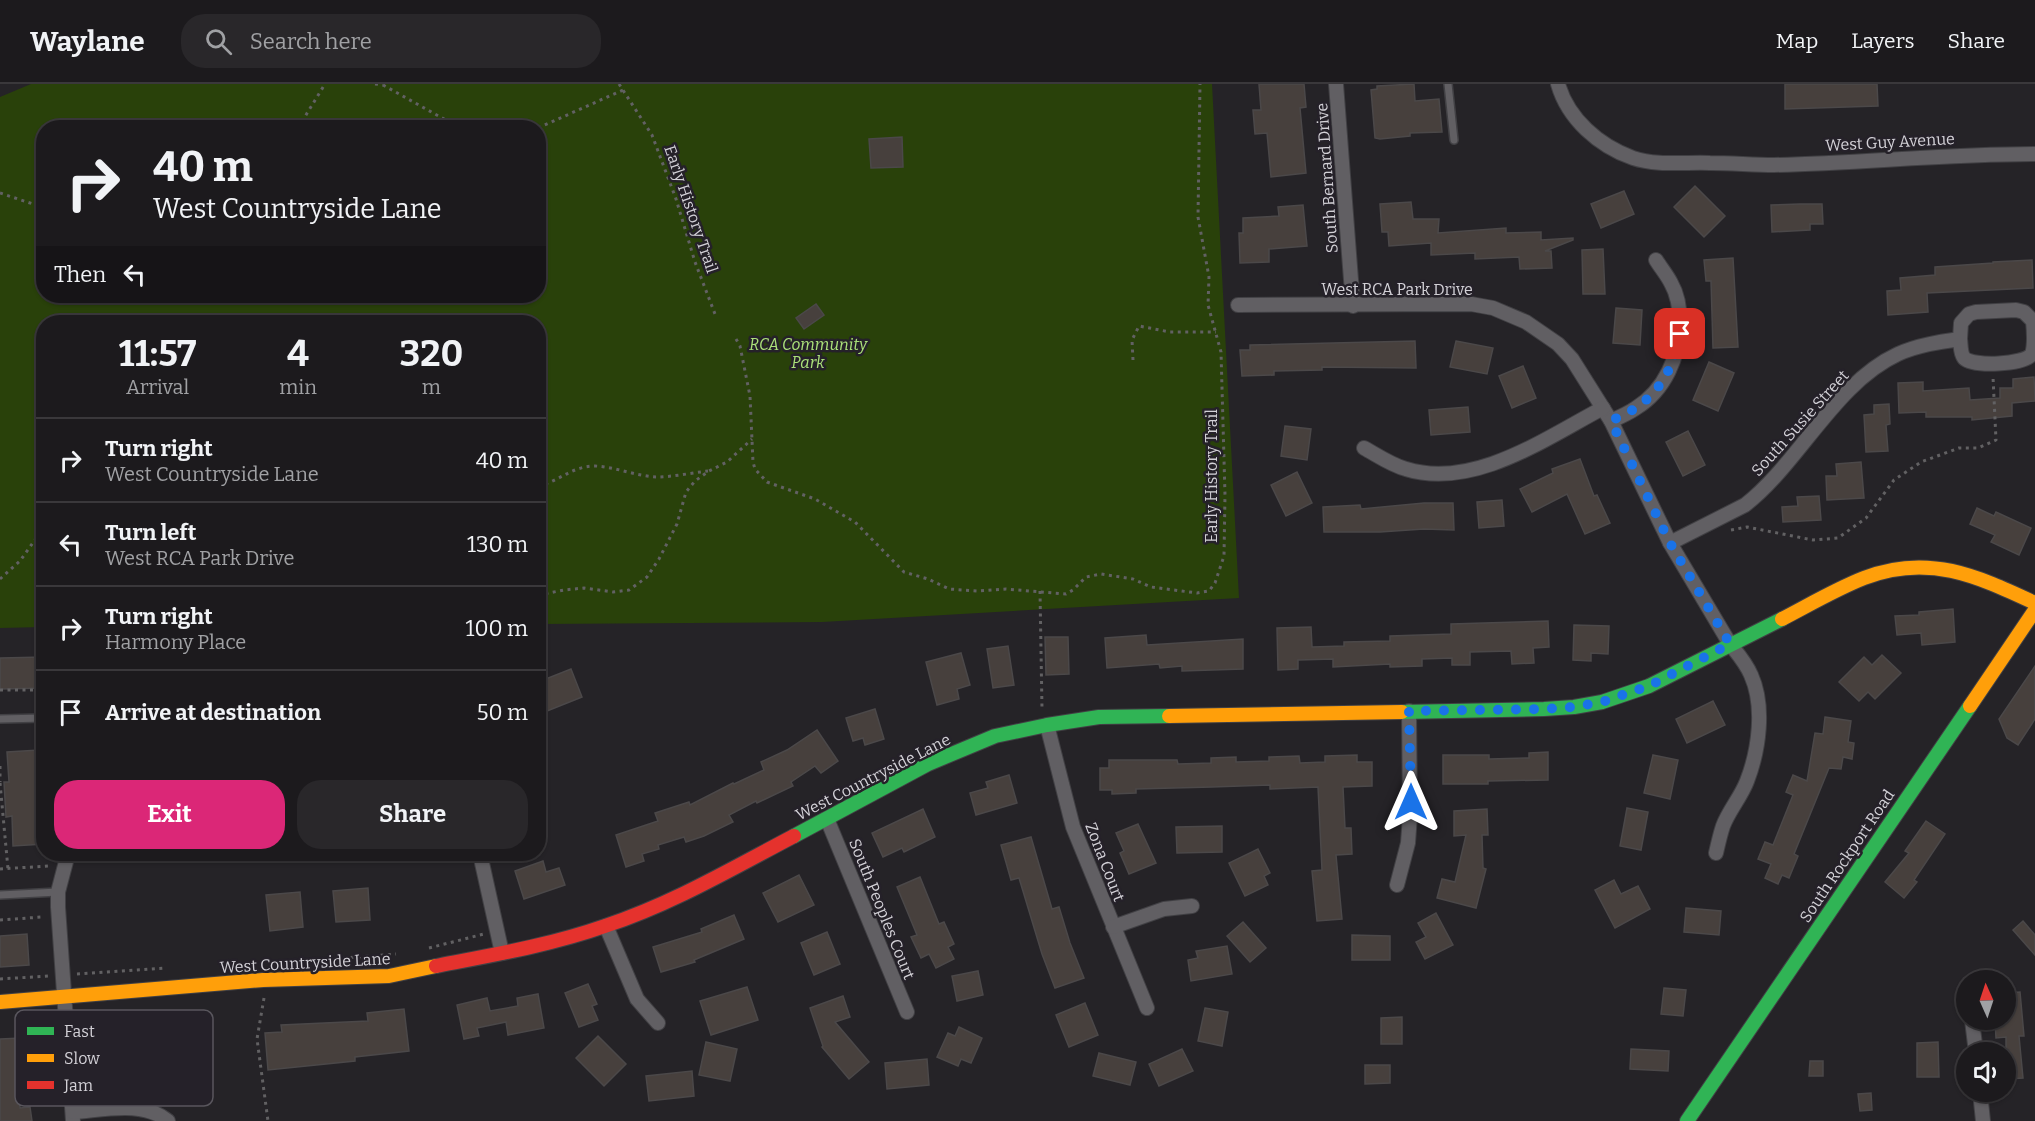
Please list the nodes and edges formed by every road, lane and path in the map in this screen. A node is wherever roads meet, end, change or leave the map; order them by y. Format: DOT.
graph roads {
  1 [pos="325,84"];
  2 [pos="375,84"];
  3 [pos="619,84"];
  4 [pos="1200,84"];
  5 [pos="1336,84"];
  6 [pos="1448,84"];
  7 [pos="1558,84"];
  8 [pos="384,85"];
  9 [pos="623,90"];
  10 [pos="303,120"];
  11 [pos="446,120"];
  12 [pos="546,124"];
  13 [pos="1454,140"];
  14 [pos="2035,154"];
  15 [pos="0,193"];
  16 [pos="36,203"];
  17 [pos="1656,260"];
  18 [pos="1238,305"];
  19 [pos="1353,306"];
  20 [pos="715,314"];
  21 [pos="1216,332"];
  22 [pos="736,339"];
  23 [pos="1960,339"];
  24 [pos="1133,360"];
  25 [pos="1992,363"];
  26 [pos="1603,408"];
  27 [pos="1611,421"];
  28 [pos="752,439"];
  29 [pos="1364,448"];
  30 [pos="709,471"];
  31 [pos="546,484"];
  32 [pos="1724,532"];
  33 [pos="36,538"];
  34 [pos="1670,543"];
  35 [pos="0,579"];
  36 [pos="1040,591"];
  37 [pos="546,593"];
  38 [pos="2035,603"];
  39 [pos="2035,610"];
  40 [pos="1730,644"];
  41 [pos="0,690"];
  42 [pos="36,690"];
  43 [pos="1409,711"];
  44 [pos="36,718"];
  45 [pos="0,719"];
  46 [pos="1047,725"];
  47 [pos="0,766"];
  48 [pos="0,783"];
  49 [pos="827,819"];
  50 [pos="1716,853"];
  51 [pos="66,861"];
  52 [pos="482,861"];
  53 [pos="48,866"];
  54 [pos="0,869"];
  55 [pos="8,869"];
  56 [pos="1397,885"];
  57 [pos="58,892"];
  58 [pos="0,895"];
  59 [pos="1192,906"];
  60 [pos="42,917"];
  61 [pos="0,920"];
  62 [pos="606,926"];
  63 [pos="1113,927"];
  64 [pos="502,953"];
  65 [pos="46,976"];
  66 [pos="0,980"];
  67 [pos="65,997"];
  68 [pos="264,999"];
  69 [pos="0,1002"];
  70 [pos="1147,1008"];
  71 [pos="66,1010"];
  72 [pos="907,1012"];
  73 [pos="658,1023"];
  74 [pos="1981,1102"];
  75 [pos="73,1116"];
  76 [pos="168,1121"];
  77 [pos="268,1121"];
  78 [pos="1687,1121"];
  79 [pos="1983,1121"];
  1 -- 10 [label="path"];
  2 -- 8 [label="path"];
  3 -- 9 [label="path, Early History Trail"];
  4 -- 21 [label="path, Early History Trail"];
  5 -- 19 [label="street, South Bernard Drive"];
  6 -- 13 [label="lane"];
  7 -- 14 [label="street, West Guy Avenue"];
  8 -- 11 [label="path"];
  9 -- 12 [label="path"];
  9 -- 20 [label="path, Early History Trail"];
  15 -- 16 [label="path"];
  17 -- 27 [label="street"];
  18 -- 19 [label="street, West RCA Park Drive"];
  19 -- 26 [label="street, West RCA Park Drive"];
  21 -- 24 [label="path"];
  21 -- 36 [label="path, Early History Trail"];
  22 -- 28 [label="path, Early History Trail"];
  23 -- 25 [label="street"];
  23 -- 25 [label="street"];
  23 -- 34 [label="street, South Susie Street"];
  25 -- 32 [label="path"];
  26 -- 27 [label="street, West RCA Park Drive"];
  26 -- 29 [label="street"];
  27 -- 34 [label="street, West RCA Park Drive"];
  28 -- 30 [label="path"];
  28 -- 36 [label="path, Early History Trail"];
  30 -- 31 [label="path"];
  30 -- 37 [label="path"];
  33 -- 35 [label="path"];
  34 -- 40 [label="street, West RCA Park Drive"];
  36 -- 46 [label="path"];
  38 -- 40 [label="street, West Countryside Lane"];
  39 -- 78 [label="street, South Rockport Road"];
  40 -- 43 [label="street, West Countryside Lane"];
  40 -- 50 [label="street, West RCA Park Drive"];
  41 -- 42 [label="path"];
  43 -- 46 [label="street, West Countryside Lane"];
  43 -- 56 [label="street"];
  44 -- 45 [label="lane"];
  46 -- 49 [label="street, West Countryside Lane"];
  46 -- 63 [label="street, Zona Court"];
  47 -- 48 [label="path"];
  48 -- 55 [label="path"];
  49 -- 62 [label="street, West Countryside Lane"];
  49 -- 72 [label="street, South Peoples Court"];
  51 -- 57 [label="street"];
  52 -- 64 [label="street"];
  53 -- 55 [label="path"];
  54 -- 55 [label="path"];
  57 -- 58 [label="lane"];
  57 -- 67 [label="street"];
  59 -- 63 [label="street"];
  60 -- 61 [label="path"];
  62 -- 64 [label="street, West Countryside Lane"];
  62 -- 73 [label="street"];
  63 -- 70 [label="street, Zona Court"];
  64 -- 67 [label="street, West Countryside Lane"];
  65 -- 66 [label="path"];
  67 -- 69 [label="street, West Countryside Lane"];
  67 -- 71 [label="street"];
  68 -- 77 [label="path"];
  74 -- 79 [label="street"];
  75 -- 76 [label="street"];
}
